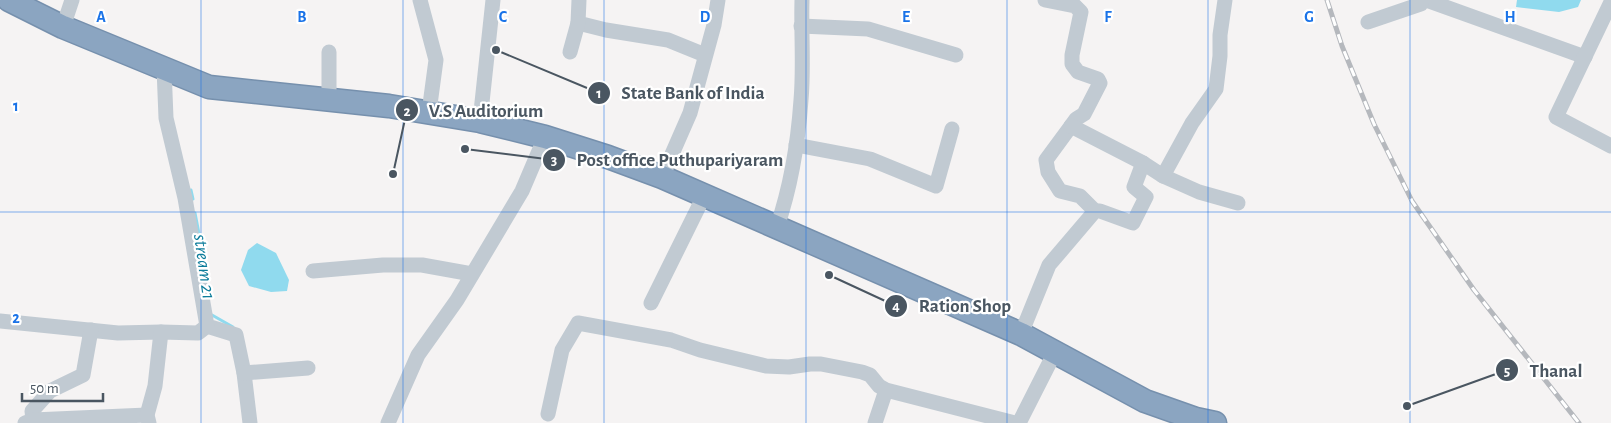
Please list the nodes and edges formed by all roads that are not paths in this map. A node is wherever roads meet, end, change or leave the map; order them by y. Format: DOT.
graph roads {
  1 [pos="9,0"];
  2 [pos="72,0"];
  3 [pos="420,0"];
  4 [pos="493,0"];
  5 [pos="579,0"];
  6 [pos="718,0"];
  7 [pos="802,0"];
  8 [pos="1045,0"];
  9 [pos="1225,0"];
  10 [pos="1420,0"];
  11 [pos="1426,0"];
  12 [pos="1611,2"];
  13 [pos="1368,22"];
  14 [pos="578,23"];
  15 [pos="801,26"];
  16 [pos="63,27"];
  17 [pos="329,52"];
  18 [pos="570,52"];
  19 [pos="705,55"];
  20 [pos="956,55"];
  21 [pos="1585,57"];
  22 [pos="164,68"];
  23 [pos="329,100"];
  24 [pos="430,112"];
  25 [pos="480,121"];
  26 [pos="1071,126"];
  27 [pos="952,129"];
  28 [pos="546,136"];
  29 [pos="796,145"];
  30 [pos="1611,146"];
  31 [pos="1143,163"];
  32 [pos="1163,176"];
  33 [pos="662,177"];
  34 [pos="704,196"];
  35 [pos="1238,203"];
  36 [pos="1095,211"];
  37 [pos="777,227"];
  38 [pos="313,271"];
  39 [pos="472,274"];
  40 [pos="651,304"];
  41 [pos="0,321"];
  42 [pos="206,326"];
  43 [pos="91,330"];
  44 [pos="160,332"];
  45 [pos="1021,334"];
  46 [pos="1055,352"];
  47 [pos="308,368"];
  48 [pos="244,373"];
  49 [pos="886,390"];
  50 [pos="548,414"];
  51 [pos="148,419"];
  52 [pos="29,422"];
  53 [pos="250,423"];
  54 [pos="388,423"];
  55 [pos="876,423"];
  56 [pos="1017,423"];
  57 [pos="1215,423"];
  1 -- 16 [label="highway"];
  2 -- 16 [label="street"];
  3 -- 24 [label="street"];
  4 -- 25 [label="street"];
  5 -- 14 [label="street"];
  6 -- 19 [label="street"];
  7 -- 15 [label="street"];
  8 -- 26 [label="street"];
  9 -- 32 [label="street"];
  10 -- 13 [label="street"];
  11 -- 21 [label="street"];
  12 -- 21 [label="street"];
  14 -- 18 [label="street"];
  14 -- 19 [label="street"];
  15 -- 20 [label="street"];
  15 -- 29 [label="street"];
  16 -- 22 [label="highway"];
  17 -- 23 [label="street"];
  19 -- 33 [label="street"];
  21 -- 30 [label="street"];
  22 -- 23 [label="highway"];
  22 -- 42 [label="street"];
  23 -- 24 [label="highway"];
  24 -- 25 [label="highway"];
  25 -- 28 [label="highway"];
  26 -- 31 [label="street"];
  26 -- 36 [label="street"];
  27 -- 29 [label="street"];
  28 -- 33 [label="highway"];
  28 -- 39 [label="street"];
  29 -- 37 [label="street"];
  31 -- 32 [label="street"];
  31 -- 36 [label="street"];
  32 -- 35 [label="street"];
  33 -- 34 [label="highway"];
  34 -- 37 [label="highway"];
  34 -- 40 [label="street"];
  36 -- 45 [label="street"];
  37 -- 45 [label="highway"];
  38 -- 39 [label="street"];
  39 -- 54 [label="street"];
  41 -- 43 [label="street"];
  42 -- 44 [label="street"];
  42 -- 48 [label="street"];
  43 -- 44 [label="street"];
  43 -- 52 [label="street"];
  44 -- 51 [label="street"];
  45 -- 46 [label="highway"];
  46 -- 56 [label="street"];
  46 -- 57 [label="highway"];
  47 -- 48 [label="street"];
  48 -- 53 [label="street"];
  49 -- 50 [label="street"];
  49 -- 55 [label="street"];
  49 -- 56 [label="street"];
  51 -- 52 [label="street"];
}
